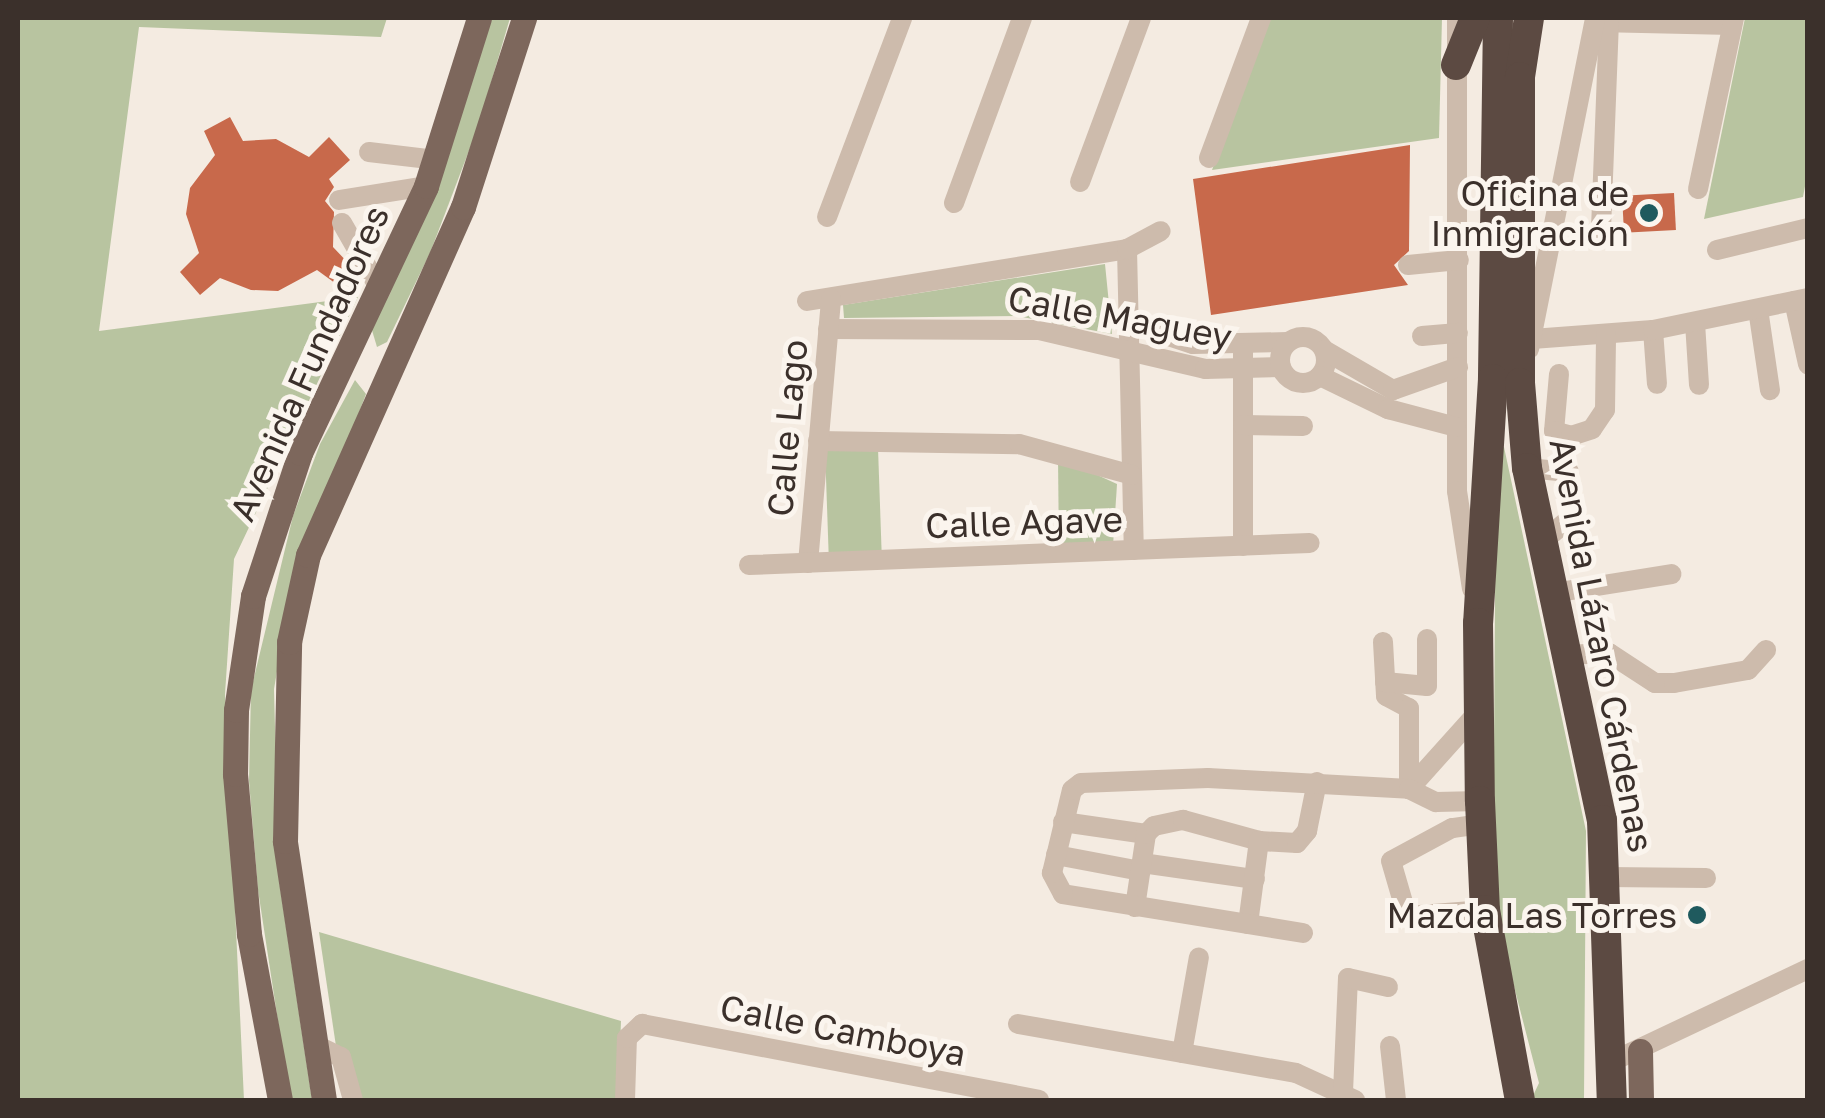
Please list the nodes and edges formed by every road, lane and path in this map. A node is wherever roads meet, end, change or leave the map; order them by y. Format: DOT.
graph roads {
  1 [pos="479,18"];
  2 [pos="524,18"];
  3 [pos="902,18"];
  4 [pos="1022,18"];
  5 [pos="1141,18"];
  6 [pos="1261,18"];
  7 [pos="1457,18"];
  8 [pos="1475,18"];
  9 [pos="1517,19"];
  10 [pos="1600,21"];
  11 [pos="1733,21"];
  12 [pos="1456,65"];
  13 [pos="370,152"];
  14 [pos="1209,158"];
  15 [pos="436,160"];
  16 [pos="1080,182"];
  17 [pos="426,186"];
  18 [pos="1698,189"];
  19 [pos="339,200"];
  20 [pos="954,203"];
  21 [pos="827,217"];
  22 [pos="342,223"];
  23 [pos="1808,228"];
  24 [pos="1601,229"];
  25 [pos="1161,230"];
  26 [pos="1127,249"];
  27 [pos="1717,250"];
  28 [pos="1459,260"];
  29 [pos="1408,265"];
  30 [pos="381,291"];
  31 [pos="830,299"];
  32 [pos="1801,300"];
  33 [pos="807,301"];
  34 [pos="1758,309"];
  35 [pos="1128,323"];
  36 [pos="1695,324"];
  37 [pos="828,329"];
  38 [pos="1653,330"];
  39 [pos="1458,333"];
  40 [pos="1606,335"];
  41 [pos="1422,336"];
  42 [pos="1532,338"];
  43 [pos="1288,342"];
  44 [pos="1130,348"];
  45 [pos="1243,348"];
  46 [pos="1324,350"];
  47 [pos="350,353"];
  48 [pos="1808,364"];
  49 [pos="1281,367"];
  50 [pos="1458,368"];
  51 [pos="1243,370"];
  52 [pos="390,371"];
  53 [pos="1559,374"];
  54 [pos="1320,376"];
  55 [pos="1520,383"];
  56 [pos="1657,384"];
  57 [pos="1699,384"];
  58 [pos="1770,390"];
  59 [pos="1390,399"];
  60 [pos="1243,424"];
  61 [pos="1303,426"];
  62 [pos="1456,427"];
  63 [pos="818,442"];
  64 [pos="1132,475"];
  65 [pos="1310,543"];
  66 [pos="1243,546"];
  67 [pos="1134,550"];
  68 [pos="808,563"];
  69 [pos="749,565"];
  70 [pos="1671,574"];
  71 [pos="1552,593"];
  72 [pos="1478,623"];
  73 [pos="1427,640"];
  74 [pos="1382,642"];
  75 [pos="1766,650"];
  76 [pos="1566,655"];
  77 [pos="1385,682"];
  78 [pos="1479,712"];
  79 [pos="1317,782"];
  80 [pos="1409,789"];
  81 [pos="1481,812"];
  82 [pos="1063,822"];
  83 [pos="1146,834"];
  84 [pos="1259,841"];
  85 [pos="1056,854"];
  86 [pos="1142,867"];
  87 [pos="1607,877"];
  88 [pos="1706,878"];
  89 [pos="1255,880"];
  90 [pos="1134,907"];
  91 [pos="1485,910"];
  92 [pos="1248,924"];
  93 [pos="1303,932"];
  94 [pos="1198,957"];
  95 [pos="1808,970"];
  96 [pos="1388,987"];
  97 [pos="1018,1024"];
  98 [pos="314,1044"];
  99 [pos="1390,1046"];
  100 [pos="1182,1053"];
  101 [pos="1626,1056"];
  102 [pos="984,1096"];
  103 [pos="1349,1096"];
  104 [pos="280,1100"];
  105 [pos="324,1100"];
  106 [pos="353,1100"];
  107 [pos="625,1100"];
  108 [pos="1039,1100"];
  109 [pos="1396,1100"];
  110 [pos="1520,1100"];
  111 [pos="1619,1100"];
  1 -- 15 [label="main road, Avenida Fundadores"];
  2 -- 52 [label="main road"];
  3 -- 21 [label="street"];
  4 -- 20 [label="street"];
  5 -- 16 [label="street"];
  6 -- 14 [label="street"];
  7 -- 12 [label="street, Avenida Lázaro Cárdenas"];
  8 -- 12 [label="highway"];
  9 -- 55 [label="highway, Avenida Lázaro Cárdenas"];
  9 -- 72 [label="highway, Avenida Lázaro Cárdenas"];
  10 -- 11 [label="street"];
  10 -- 24 [label="street"];
  10 -- 42 [label="street, Avenida Lázaro Cárdenas"];
  11 -- 18 [label="street"];
  12 -- 28 [label="street, Avenida Lázaro Cárdenas"];
  13 -- 15 [label="street"];
  15 -- 17 [label="main road, Avenida Fundadores"];
  17 -- 19 [label="street"];
  17 -- 30 [label="main road, Avenida Fundadores"];
  22 -- 30 [label="street"];
  23 -- 27 [label="street"];
  25 -- 26 [label="street, Calle Maguey"];
  26 -- 31 [label="street, Calle Maguey"];
  26 -- 35 [label="street"];
  28 -- 29 [label="street"];
  28 -- 39 [label="street, Avenida Lázaro Cárdenas"];
  30 -- 47 [label="main road, Avenida Fundadores"];
  31 -- 33 [label="street, Calle Maguey"];
  31 -- 37 [label="street, Calle Lago"];
  32 -- 34 [label="street"];
  32 -- 48 [label="street"];
  34 -- 36 [label="street"];
  34 -- 58 [label="street"];
  35 -- 44 [label="street"];
  35 -- 45 [label="street, Calle Maguey"];
  36 -- 38 [label="street"];
  36 -- 57 [label="street"];
  37 -- 44 [label="street, Calle Maguey"];
  37 -- 63 [label="street, Calle Lago"];
  38 -- 40 [label="street"];
  38 -- 56 [label="street"];
  39 -- 41 [label="street"];
  39 -- 50 [label="street, Avenida Lázaro Cárdenas"];
  40 -- 42 [label="street"];
  40 -- 53 [label="street"];
  42 -- 55 [label="street, Avenida Lázaro Cárdenas"];
  43 -- 45 [label="street, Calle Maguey"];
  43 -- 46 [label="street"];
  43 -- 49 [label="street"];
  44 -- 51 [label="street, Calle Maguey"];
  44 -- 64 [label="street"];
  45 -- 51 [label="street"];
  46 -- 54 [label="street"];
  46 -- 59 [label="street"];
  47 -- 52 [label="main road"];
  47 -- 104 [label="main road, Avenida Fundadores"];
  49 -- 51 [label="street, Calle Maguey"];
  49 -- 54 [label="street"];
  50 -- 59 [label="street"];
  50 -- 62 [label="street, Avenida Lázaro Cárdenas"];
  51 -- 60 [label="street"];
  52 -- 98 [label="main road"];
  54 -- 59 [label="street"];
  55 -- 71 [label="highway, Avenida Lázaro Cárdenas"];
  59 -- 62 [label="street"];
  60 -- 61 [label="street"];
  60 -- 66 [label="street"];
  62 -- 72 [label="street, Avenida Lázaro Cárdenas"];
  63 -- 64 [label="street"];
  63 -- 68 [label="street, Calle Lago"];
  64 -- 67 [label="street"];
  65 -- 66 [label="street, Calle Agave"];
  66 -- 67 [label="street, Calle Agave"];
  67 -- 68 [label="street, Calle Agave"];
  68 -- 69 [label="street, Calle Agave"];
  70 -- 71 [label="street"];
  71 -- 76 [label="highway, Avenida Lázaro Cárdenas"];
  72 -- 78 [label="highway, Avenida Lázaro Cárdenas"];
  73 -- 77 [label="street"];
  74 -- 77 [label="street"];
  75 -- 76 [label="street"];
  76 -- 87 [label="highway, Avenida Lázaro Cárdenas"];
  77 -- 80 [label="street"];
  78 -- 80 [label="street"];
  78 -- 81 [label="highway, Avenida Lázaro Cárdenas"];
  79 -- 80 [label="street"];
  79 -- 82 [label="street"];
  79 -- 84 [label="street"];
  80 -- 81 [label="street"];
  81 -- 91 [label="highway, Avenida Lázaro Cárdenas"];
  81 -- 91 [label="street"];
  82 -- 83 [label="street"];
  82 -- 85 [label="street"];
  83 -- 84 [label="street"];
  83 -- 86 [label="street"];
  84 -- 89 [label="street"];
  85 -- 86 [label="street"];
  85 -- 90 [label="street"];
  86 -- 89 [label="street"];
  86 -- 90 [label="street"];
  87 -- 88 [label="street"];
  87 -- 101 [label="highway, Avenida Lázaro Cárdenas"];
  89 -- 92 [label="street"];
  90 -- 92 [label="street"];
  91 -- 110 [label="highway, Avenida Lázaro Cárdenas"];
  92 -- 93 [label="street"];
  94 -- 100 [label="street"];
  95 -- 101 [label="street"];
  96 -- 103 [label="street"];
  97 -- 100 [label="street"];
  98 -- 105 [label="main road"];
  98 -- 106 [label="street"];
  99 -- 109 [label="street"];
  100 -- 103 [label="street"];
  101 -- 111 [label="highway, Avenida Lázaro Cárdenas"];
  102 -- 107 [label="street, Calle Camboya"];
  102 -- 108 [label="street, Calle Camboya"];
}
